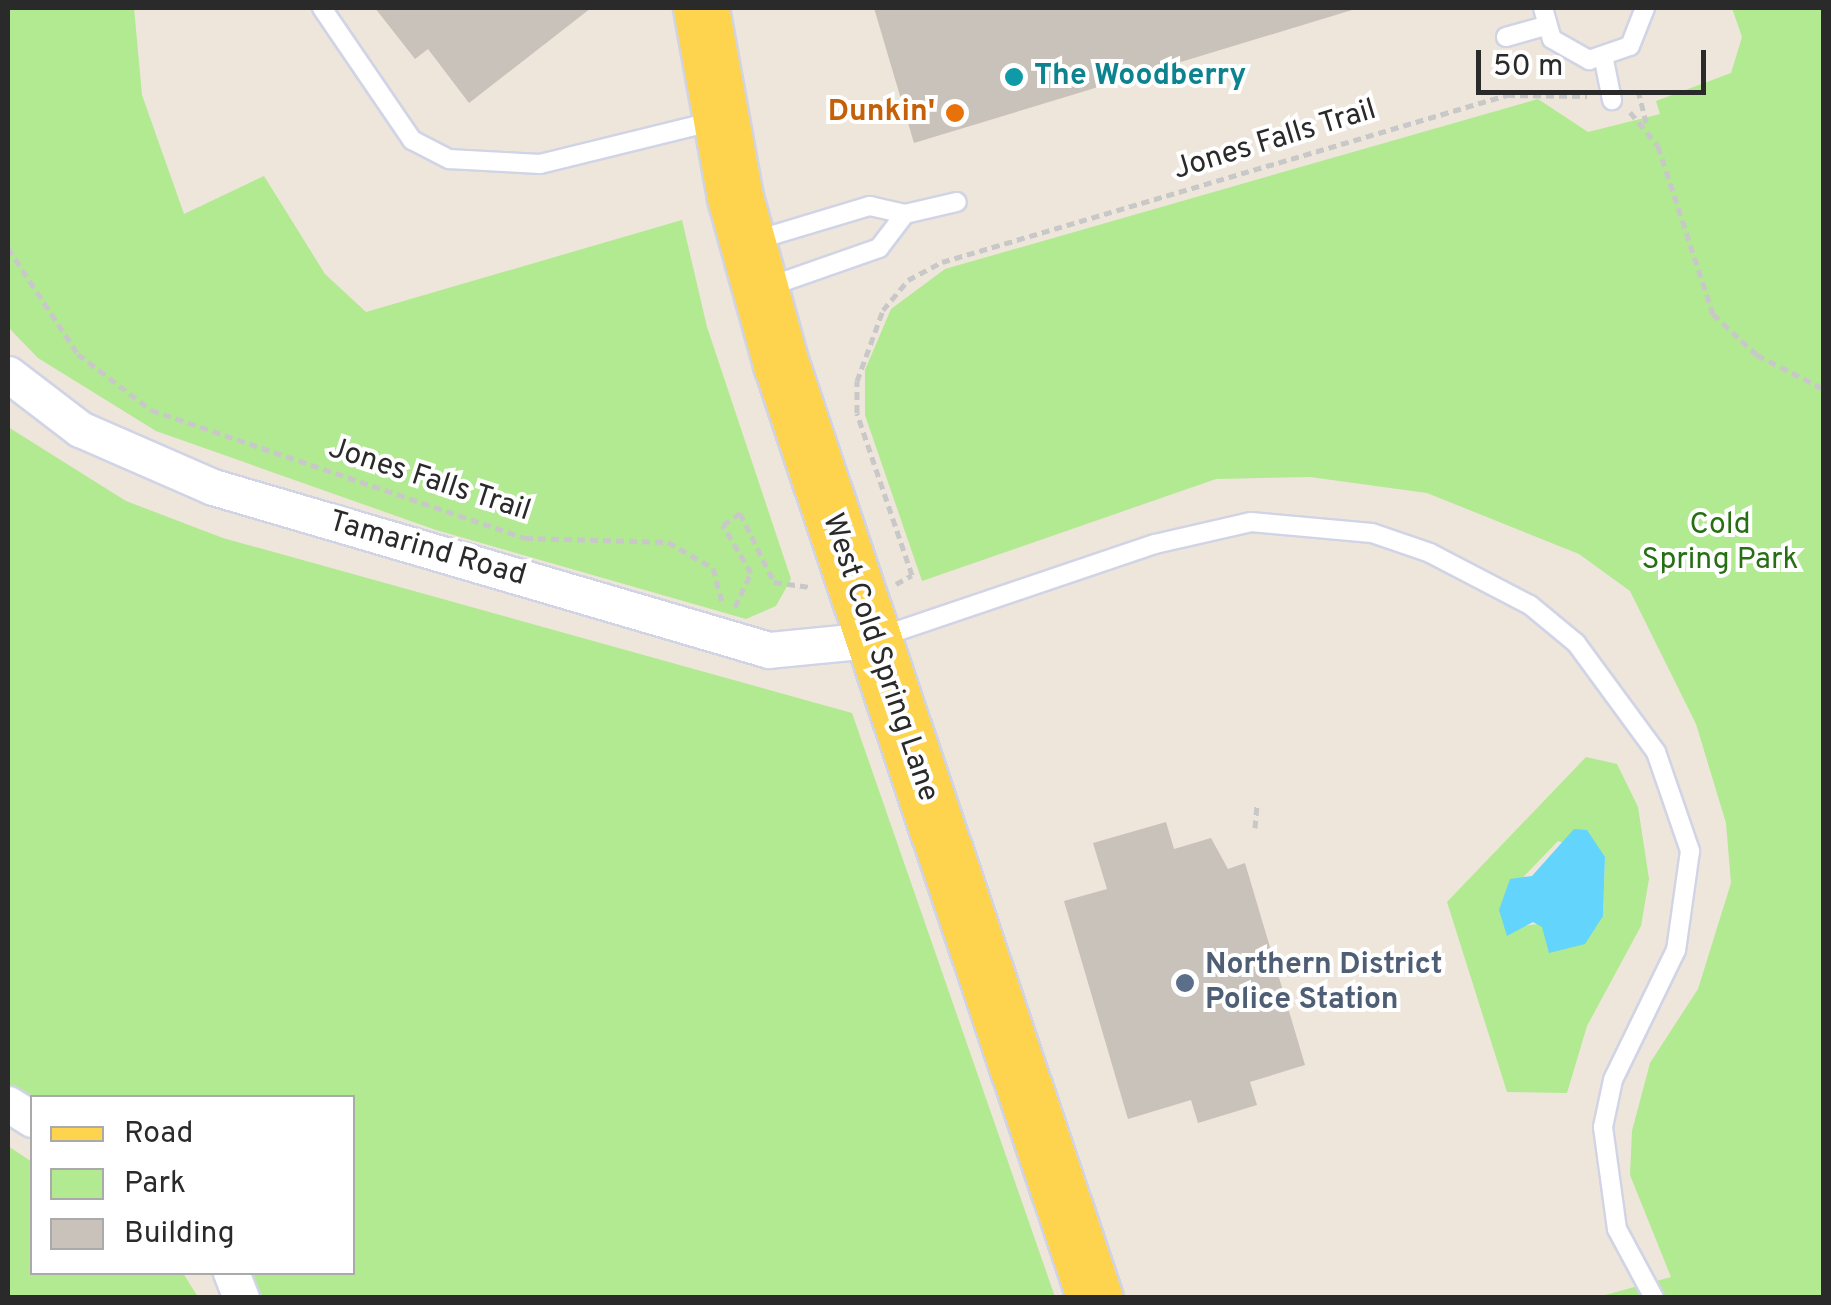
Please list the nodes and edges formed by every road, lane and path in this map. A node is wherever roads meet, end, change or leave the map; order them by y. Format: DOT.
graph roads {
  1 [pos="322,8"];
  2 [pos="701,8"];
  3 [pos="1645,8"];
  4 [pos="1544,17"];
  5 [pos="1506,37"];
  6 [pos="1604,60"];
  7 [pos="1614,98"];
  8 [pos="720,120"];
  9 [pos="1646,126"];
  10 [pos="957,202"];
  11 [pos="905,214"];
  12 [pos="8,248"];
  13 [pos="754,266"];
  14 [pos="8,374"];
  15 [pos="1824,389"];
  16 [pos="909,583"];
  17 [pos="792,587"];
  18 [pos="870,640"];
  19 [pos="1257,805"];
  20 [pos="1255,828"];
  21 [pos="8,1104"];
  22 [pos="30,1119"];
  23 [pos="1094,1298"];
  24 [pos="1654,1298"];
  1 -- 8 [label="lane"];
  2 -- 8 [label="main road, West Cold Spring Lane"];
  3 -- 6 [label="lane"];
  4 -- 5 [label="lane"];
  4 -- 6 [label="lane"];
  6 -- 7 [label="lane"];
  7 -- 9 [label="path"];
  7 -- 9 [label="path"];
  7 -- 16 [label="path, Jones Falls Trail"];
  8 -- 13 [label="main road, West Cold Spring Lane"];
  9 -- 15 [label="path"];
  10 -- 11 [label="lane"];
  11 -- 13 [label="lane"];
  11 -- 13 [label="lane"];
  12 -- 17 [label="path, Jones Falls Trail"];
  13 -- 18 [label="main road, West Cold Spring Lane"];
  14 -- 18 [label="street, Tamarind Road"];
  18 -- 23 [label="main road, West Cold Spring Lane"];
  18 -- 24 [label="lane"];
  19 -- 20 [label="path"];
  21 -- 22 [label="street"];
}
